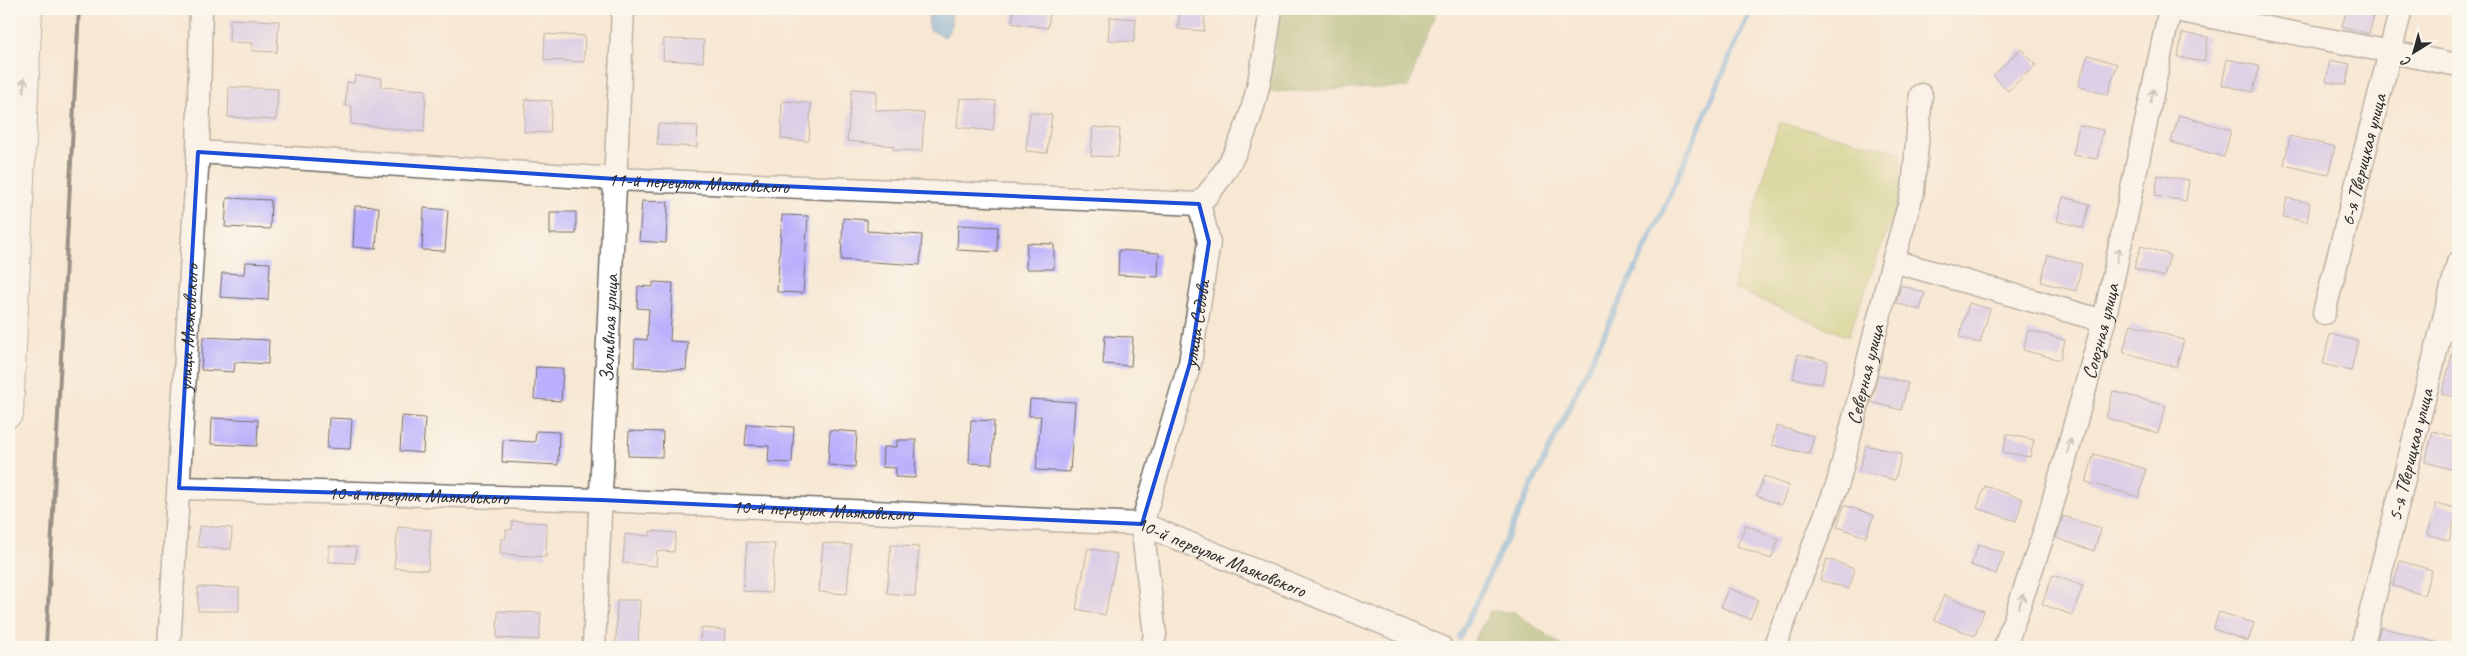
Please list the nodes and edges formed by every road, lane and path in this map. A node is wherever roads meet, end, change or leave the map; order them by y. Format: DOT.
graph roads {
  1 [pos="28,9"];
  2 [pos="201,9"];
  3 [pos="623,9"];
  4 [pos="1271,9"];
  5 [pos="2170,9"];
  6 [pos="2401,9"];
  7 [pos="2389,52"];
  8 [pos="2458,65"];
  9 [pos="1921,95"];
  10 [pos="198,152"];
  11 [pos="616,179"];
  12 [pos="1199,204"];
  13 [pos="1893,261"];
  14 [pos="2458,262"];
  15 [pos="2324,313"];
  16 [pos="2104,321"];
  17 [pos="9,413"];
  18 [pos="179,488"];
  19 [pos="601,500"];
  20 [pos="1142,524"];
  21 [pos="169,647"];
  22 [pos="594,647"];
  23 [pos="1152,647"];
  24 [pos="1441,647"];
  25 [pos="1774,647"];
  26 [pos="2005,647"];
  27 [pos="2362,647"];
  17 -- 1 [label="main road, one-way"];
  2 -- 10 [label="street, улица Маяковского"];
  3 -- 11 [label="street, Заливная улица"];
  4 -- 12 [label="street"];
  5 -- 7 [label="street"];
  16 -- 5 [label="street, Союзная улица, one-way"];
  6 -- 7 [label="street, 6-я Тверицкая улица"];
  7 -- 8 [label="street"];
  7 -- 15 [label="street, 6-я Тверицкая улица"];
  9 -- 13 [label="street, Северная улица"];
  10 -- 11 [label="street, 11-й переулок Маяковского"];
  10 -- 18 [label="street, улица Маяковского"];
  11 -- 12 [label="street, 11-й переулок Маяковского"];
  11 -- 19 [label="street, Заливная улица"];
  12 -- 20 [label="street, улица Седова"];
  13 -- 16 [label="street"];
  13 -- 25 [label="street, Северная улица"];
  14 -- 27 [label="street, 5-я Тверицкая улица"];
  26 -- 16 [label="street, Союзная улица, one-way"];
  18 -- 19 [label="street, 10-й переулок Маяковского"];
  18 -- 21 [label="street, улица Маяковского"];
  19 -- 20 [label="street, 10-й переулок Маяковского"];
  19 -- 22 [label="street, Заливная улица"];
  20 -- 23 [label="street, улица Седова"];
  20 -- 24 [label="street, 10-й переулок Маяковского"];
}
